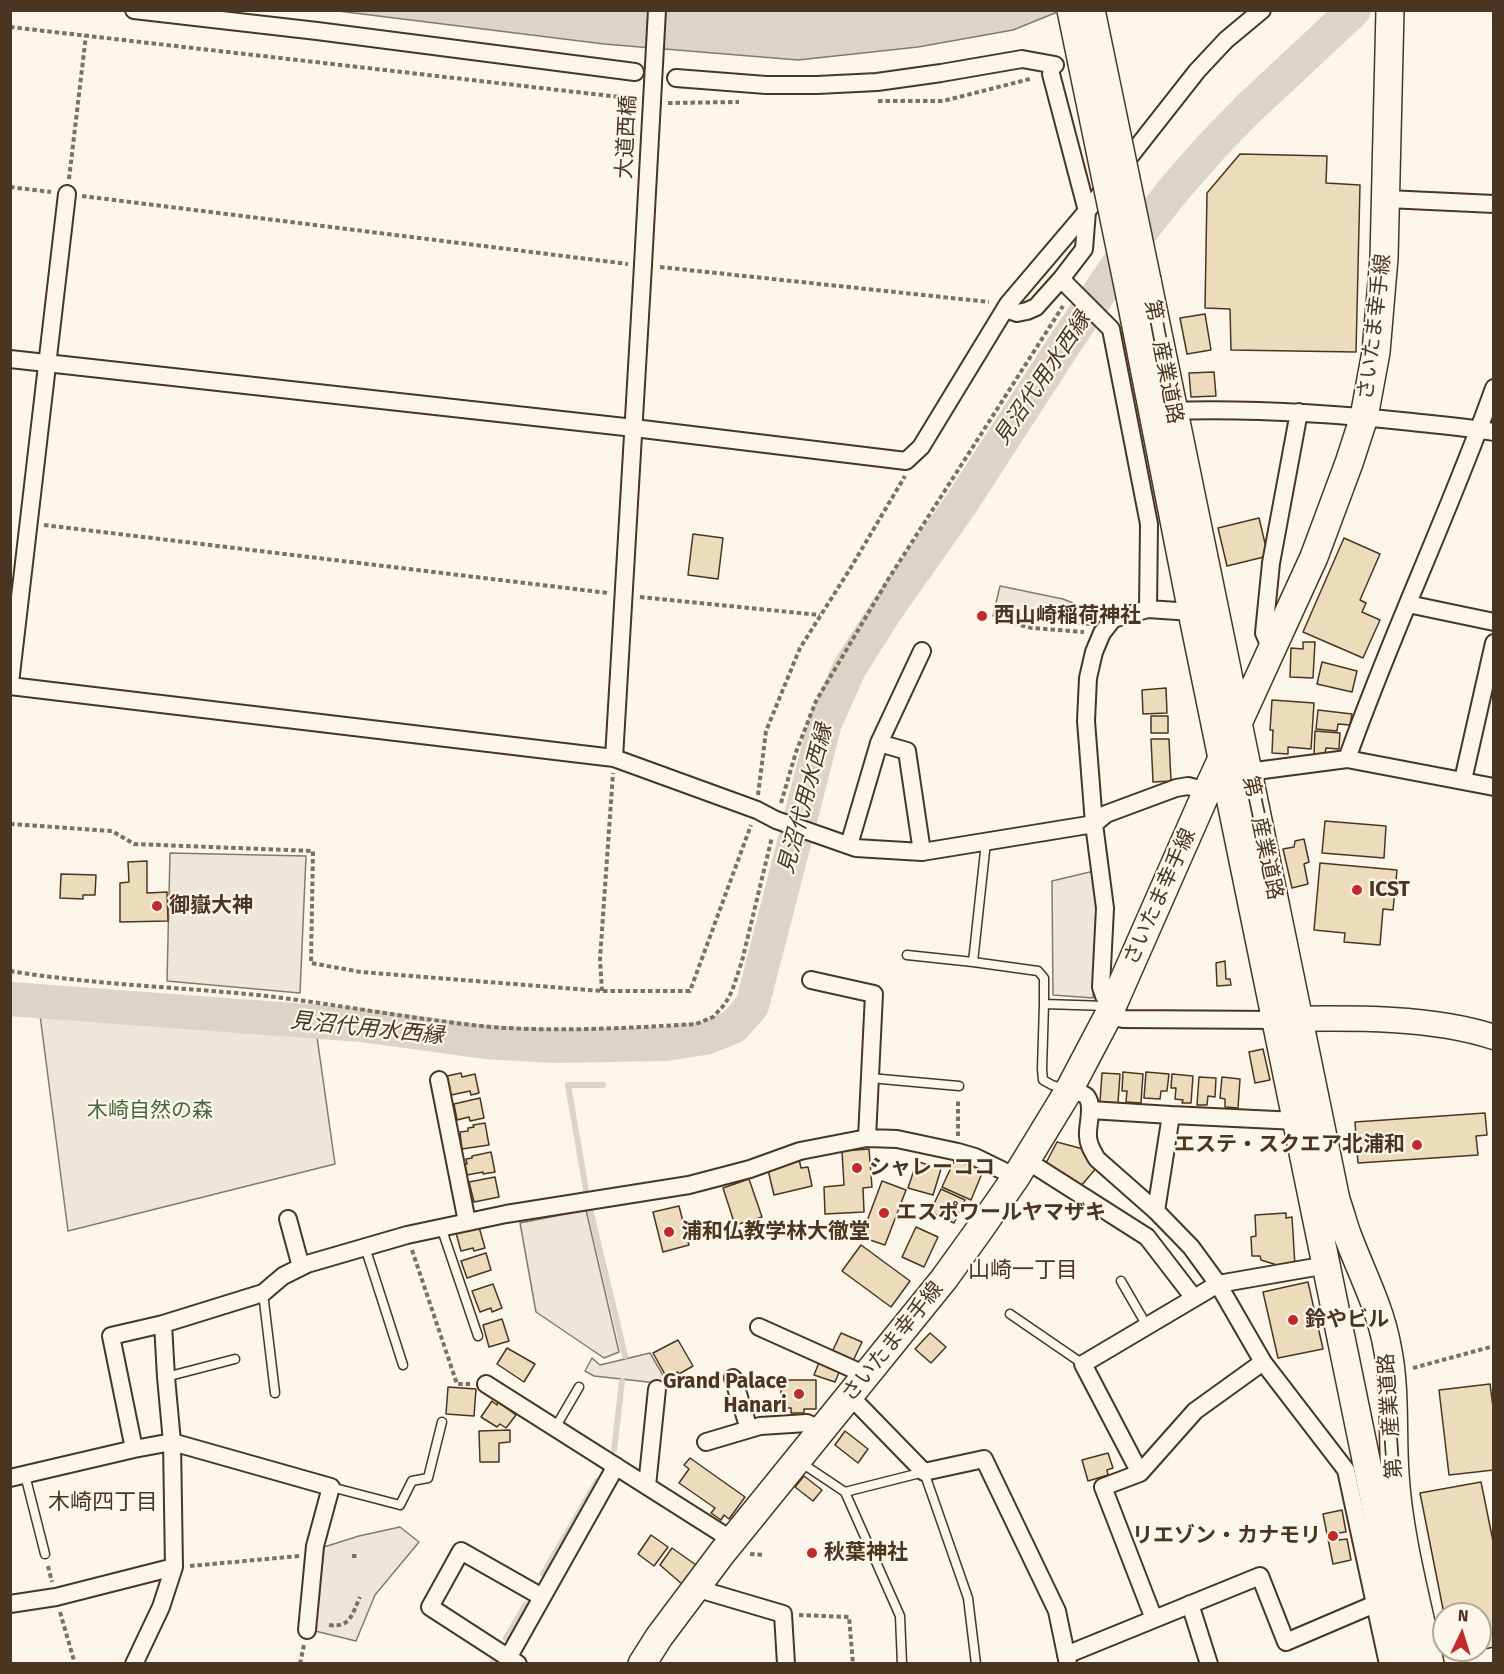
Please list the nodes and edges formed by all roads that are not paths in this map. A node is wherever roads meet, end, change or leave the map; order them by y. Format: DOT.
graph roads {
  1 [pos="134,10"];
  2 [pos="657,10"];
  3 [pos="1071,10"];
  4 [pos="1091,10"];
  5 [pos="1262,10"];
  6 [pos="1394,12"];
  7 [pos="635,72"];
  8 [pos="676,78"];
  9 [pos="67,194"];
  10 [pos="1387,199"];
  11 [pos="1494,204"];
  12 [pos="1086,211"];
  13 [pos="1071,288"];
  14 [pos="1138,288"];
  15 [pos="1006,306"];
  16 [pos="10,359"];
  17 [pos="46,363"];
  18 [pos="1494,388"];
  19 [pos="1151,412"];
  20 [pos="1299,412"];
  21 [pos="1364,417"];
  22 [pos="634,428"];
  23 [pos="1486,430"];
  24 [pos="1408,604"];
  25 [pos="1148,609"];
  26 [pos="1192,612"];
  27 [pos="1494,622"];
  28 [pos="1494,643"];
  29 [pos="1272,649"];
  30 [pos="922,651"];
  31 [pos="10,685"];
  32 [pos="1488,692"];
  33 [pos="1238,723"];
  34 [pos="879,743"];
  35 [pos="1223,757"];
  36 [pos="614,758"];
  37 [pos="1347,759"];
  38 [pos="1248,772"];
  39 [pos="1463,780"];
  40 [pos="1494,786"];
  41 [pos="1207,791"];
  42 [pos="1094,824"];
  43 [pos="986,842"];
  44 [pos="849,845"];
  45 [pos="922,852"];
  46 [pos="907,955"];
  47 [pos="974,962"];
  48 [pos="811,980"];
  49 [pos="1044,1004"];
  50 [pos="1110,1011"];
  51 [pos="1287,1019"];
  52 [pos="1494,1037"];
  53 [pos="870,1078"];
  54 [pos="439,1080"];
  55 [pos="959,1086"];
  56 [pos="1069,1090"];
  57 [pos="1090,1110"];
  58 [pos="1171,1115"];
  59 [pos="1297,1121"];
  60 [pos="867,1138"];
  61 [pos="1021,1168"];
  62 [pos="1156,1211"];
  63 [pos="288,1219"];
  64 [pos="467,1222"];
  65 [pos="441,1227"];
  66 [pos="365,1247"];
  67 [pos="1327,1265"];
  68 [pos="300,1267"];
  69 [pos="1121,1281"];
  70 [pos="1218,1284"];
  71 [pos="263,1293"];
  72 [pos="1194,1298"];
  73 [pos="1010,1314"];
  74 [pos="163,1324"];
  75 [pos="1147,1326"];
  76 [pos="759,1327"];
  77 [pos="478,1336"];
  78 [pos="235,1359"];
  79 [pos="1263,1362"];
  80 [pos="1083,1364"];
  81 [pos="403,1365"];
  82 [pos="866,1375"];
  83 [pos="166,1377"];
  84 [pos="733,1378"];
  85 [pos="486,1384"];
  86 [pos="579,1387"];
  87 [pos="657,1389"];
  88 [pos="275,1394"];
  89 [pos="850,1396"];
  90 [pos="442,1422"];
  91 [pos="555,1428"];
  92 [pos="749,1429"];
  93 [pos="822,1430"];
  94 [pos="172,1442"];
  95 [pos="706,1442"];
  96 [pos="135,1449"];
  97 [pos="797,1461"];
  98 [pos="616,1466"];
  99 [pos="924,1472"];
  100 [pos="1140,1473"];
  101 [pos="18,1476"];
  102 [pos="647,1486"];
  103 [pos="331,1487"];
  104 [pos="845,1492"];
  105 [pos="732,1540"];
  106 [pos="45,1554"];
  107 [pos="174,1567"];
  108 [pos="695,1588"];
  109 [pos="542,1597"];
  110 [pos="10,1604"];
  111 [pos="1190,1604"];
  112 [pos="1375,1604"];
  113 [pos="1154,1619"];
  114 [pos="307,1630"];
  115 [pos="1067,1659"];
  116 [pos="513,1661"];
  117 [pos="134,1664"];
  118 [pos="642,1664"];
  119 [pos="786,1664"];
  120 [pos="902,1664"];
  121 [pos="976,1664"];
  122 [pos="1209,1664"];
  123 [pos="1388,1664"];
  124 [pos="1408,1664"];
  125 [pos="1430,1664"];
  1 -- 7 [label="street"];
  2 -- 22 [label="street, 大道西橋, bridge"];
  3 -- 14 [label="main road, 第二産業道路, bridge"];
  4 -- 14 [label="main road, 第二産業道路, bridge"];
  5 -- 12 [label="street"];
  6 -- 10 [label="main road, さいたま幸手線"];
  8 -- 12 [label="street"];
  9 -- 17 [label="street"];
  10 -- 11 [label="street"];
  10 -- 21 [label="main road, さいたま幸手線"];
  12 -- 13 [label="street"];
  12 -- 15 [label="street"];
  13 -- 15 [label="street"];
  13 -- 19 [label="street"];
  14 -- 19 [label="main road, 第二産業道路"];
  15 -- 22 [label="street"];
  16 -- 17 [label="street"];
  17 -- 22 [label="street"];
  17 -- 31 [label="street"];
  18 -- 23 [label="street"];
  19 -- 20 [label="street"];
  19 -- 25 [label="street"];
  19 -- 26 [label="main road, 第二産業道路"];
  19 -- 33 [label="main road, 第二産業道路"];
  20 -- 21 [label="street"];
  20 -- 29 [label="street"];
  21 -- 23 [label="street"];
  21 -- 29 [label="main road, さいたま幸手線"];
  22 -- 36 [label="street, 大道西橋"];
  23 -- 24 [label="street"];
  24 -- 27 [label="street"];
  24 -- 37 [label="street"];
  25 -- 26 [label="street"];
  25 -- 42 [label="street"];
  26 -- 35 [label="main road, 第二産業道路"];
  28 -- 32 [label="street"];
  29 -- 33 [label="main road, さいたま幸手線"];
  30 -- 34 [label="street"];
  31 -- 36 [label="street"];
  32 -- 39 [label="street"];
  33 -- 35 [label="main road, さいたま幸手線"];
  33 -- 38 [label="main road, 第二産業道路"];
  34 -- 44 [label="street"];
  34 -- 45 [label="street"];
  35 -- 41 [label="main road, さいたま幸手線"];
  35 -- 51 [label="main road, 第二産業道路"];
  36 -- 44 [label="street"];
  37 -- 38 [label="street"];
  37 -- 39 [label="street"];
  38 -- 51 [label="main road, 第二産業道路"];
  39 -- 40 [label="street"];
  41 -- 42 [label="street"];
  41 -- 50 [label="main road, さいたま幸手線"];
  42 -- 43 [label="street"];
  42 -- 50 [label="street"];
  43 -- 45 [label="street"];
  43 -- 47 [label="lane"];
  44 -- 45 [label="street"];
  46 -- 47 [label="lane"];
  47 -- 49 [label="lane"];
  48 -- 53 [label="street"];
  49 -- 50 [label="lane"];
  49 -- 56 [label="lane"];
  50 -- 51 [label="street"];
  50 -- 56 [label="main road, さいたま幸手線"];
  51 -- 52 [label="street"];
  51 -- 59 [label="main road, 第二産業道路"];
  51 -- 125 [label="main road, 第二産業道路"];
  53 -- 55 [label="lane"];
  53 -- 60 [label="street"];
  54 -- 64 [label="street"];
  56 -- 57 [label="street"];
  56 -- 61 [label="main road, さいたま幸手線"];
  57 -- 58 [label="street"];
  57 -- 62 [label="street"];
  58 -- 59 [label="street"];
  58 -- 62 [label="street"];
  59 -- 67 [label="main road, 第二産業道路"];
  60 -- 61 [label="street"];
  60 -- 64 [label="street"];
  61 -- 72 [label="street"];
  61 -- 82 [label="main road, さいたま幸手線"];
  62 -- 70 [label="street"];
  63 -- 68 [label="street"];
  64 -- 65 [label="street"];
  65 -- 66 [label="street"];
  65 -- 77 [label="lane"];
  66 -- 68 [label="street"];
  66 -- 81 [label="lane"];
  67 -- 70 [label="street"];
  67 -- 124 [label="main road, 第二産業道路"];
  68 -- 71 [label="street"];
  69 -- 75 [label="lane"];
  70 -- 72 [label="street"];
  70 -- 79 [label="street"];
  71 -- 74 [label="street"];
  71 -- 88 [label="lane"];
  72 -- 75 [label="street"];
  73 -- 80 [label="lane"];
  74 -- 83 [label="street"];
  74 -- 96 [label="street"];
  75 -- 80 [label="street"];
  76 -- 82 [label="street"];
  78 -- 83 [label="lane"];
  79 -- 100 [label="street"];
  79 -- 112 [label="street"];
  80 -- 100 [label="street"];
  82 -- 89 [label="main road, さいたま幸手線"];
  83 -- 94 [label="street"];
  84 -- 92 [label="street"];
  85 -- 91 [label="street"];
  86 -- 91 [label="lane"];
  87 -- 102 [label="street"];
  89 -- 93 [label="main road, さいたま幸手線"];
  89 -- 99 [label="street"];
  90 -- 103 [label="lane"];
  91 -- 98 [label="street"];
  92 -- 93 [label="street"];
  92 -- 95 [label="street"];
  93 -- 97 [label="main road, さいたま幸手線"];
  94 -- 96 [label="street"];
  94 -- 103 [label="street"];
  94 -- 107 [label="street"];
  96 -- 101 [label="street"];
  97 -- 104 [label="lane"];
  97 -- 105 [label="main road, さいたま幸手線"];
  98 -- 102 [label="street"];
  98 -- 109 [label="street"];
  99 -- 104 [label="lane"];
  99 -- 115 [label="street"];
  99 -- 121 [label="lane"];
  100 -- 113 [label="street"];
  101 -- 106 [label="lane"];
  102 -- 105 [label="street"];
  103 -- 114 [label="street"];
  104 -- 120 [label="lane"];
  105 -- 108 [label="main road, さいたま幸手線"];
  107 -- 110 [label="street"];
  107 -- 117 [label="street"];
  108 -- 118 [label="main road, さいたま幸手線"];
  108 -- 119 [label="street"];
  109 -- 116 [label="street"];
  109 -- 116 [label="street"];
  111 -- 112 [label="street"];
  111 -- 113 [label="street"];
  111 -- 122 [label="street"];
  112 -- 123 [label="street"];
  113 -- 115 [label="street"];
}
